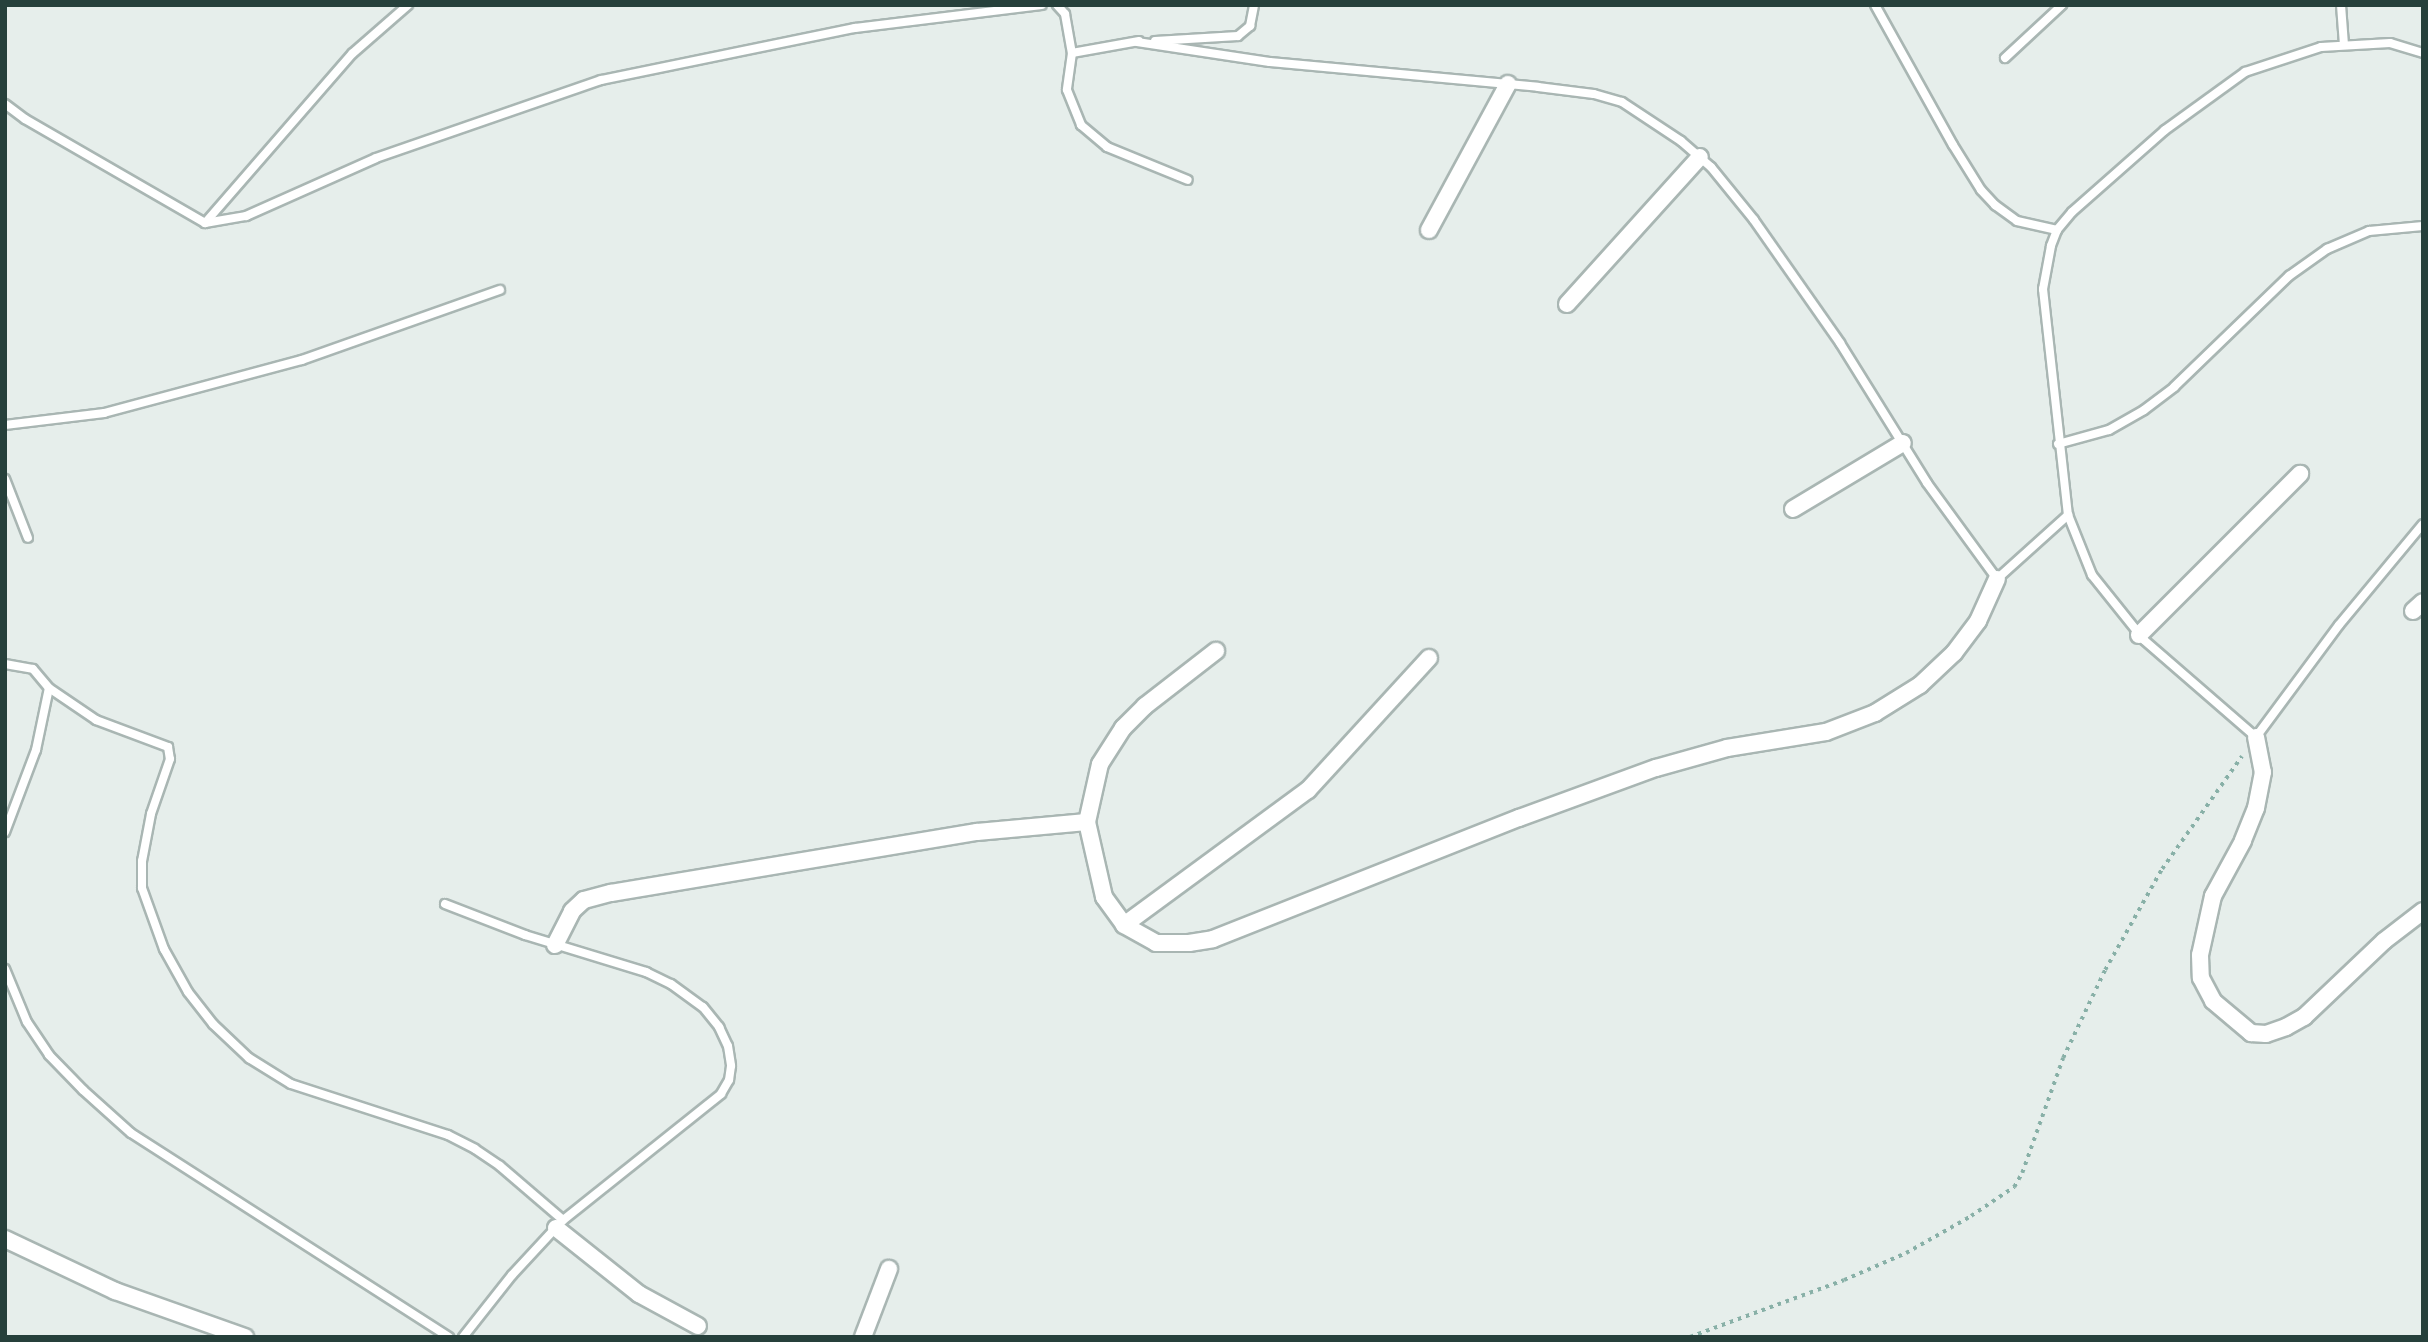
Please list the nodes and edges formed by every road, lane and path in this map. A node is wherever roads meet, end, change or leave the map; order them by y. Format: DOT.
graph roads {
  1 [pos="408,5"];
  2 [pos="1042,5"];
  3 [pos="1057,5"];
  4 [pos="1254,5"];
  5 [pos="1875,5"];
  6 [pos="2062,5"];
  7 [pos="2341,5"];
  8 [pos="1137,41"];
  9 [pos="2344,45"];
  10 [pos="1072,53"];
  11 [pos="2423,54"];
  12 [pos="2005,58"];
  13 [pos="1508,84"];
  14 [pos="5,104"];
  15 [pos="1700,157"];
  16 [pos="1188,180"];
  17 [pos="205,223"];
  18 [pos="2423,226"];
  19 [pos="1429,230"];
  20 [pos="2057,230"];
  21 [pos="500,290"];
  22 [pos="1567,304"];
  23 [pos="5,425"];
  24 [pos="1903,443"];
  25 [pos="2059,444"];
  26 [pos="2300,474"];
  27 [pos="5,480"];
  28 [pos="1793,509"];
  29 [pos="2068,515"];
  30 [pos="2423,524"];
  31 [pos="28,538"];
  32 [pos="1997,579"];
  33 [pos="2139,635"];
  34 [pos="1216,651"];
  35 [pos="1429,659"];
  36 [pos="5,664"];
  37 [pos="49,688"];
  38 [pos="2256,737"];
  39 [pos="1087,822"];
  40 [pos="5,832"];
  41 [pos="444,904"];
  42 [pos="2423,911"];
  43 [pos="1125,925"];
  44 [pos="555,945"];
  45 [pos="5,969"];
  46 [pos="559,1224"];
  47 [pos="5,1239"];
  48 [pos="889,1269"];
  49 [pos="698,1326"];
  50 [pos="245,1337"];
  51 [pos="449,1337"];
  52 [pos="463,1337"];
  53 [pos="863,1337"];
  54 [pos="1690,1337"];
  1 -- 17 [label="lane"];
  2 -- 17 [label="lane"];
  3 -- 10 [label="lane"];
  4 -- 8 [label="lane"];
  5 -- 20 [label="lane"];
  6 -- 12 [label="lane"];
  7 -- 9 [label="lane"];
  8 -- 10 [label="lane"];
  8 -- 13 [label="lane"];
  9 -- 11 [label="lane"];
  9 -- 20 [label="lane"];
  10 -- 16 [label="lane"];
  13 -- 15 [label="lane"];
  13 -- 19 [label="street"];
  14 -- 17 [label="lane"];
  15 -- 22 [label="street"];
  15 -- 24 [label="lane"];
  18 -- 25 [label="lane"];
  20 -- 25 [label="lane"];
  21 -- 23 [label="lane"];
  24 -- 28 [label="street"];
  24 -- 32 [label="lane"];
  25 -- 29 [label="lane"];
  26 -- 33 [label="street"];
  27 -- 31 [label="lane"];
  29 -- 32 [label="lane"];
  29 -- 33 [label="lane"];
  30 -- 38 [label="lane"];
  32 -- 43 [label="street"];
  33 -- 38 [label="lane"];
  34 -- 39 [label="street"];
  35 -- 43 [label="street"];
  36 -- 37 [label="lane"];
  37 -- 40 [label="lane"];
  37 -- 46 [label="lane"];
  38 -- 42 [label="street"];
  38 -- 54 [label="path"];
  39 -- 43 [label="street"];
  39 -- 44 [label="street"];
  41 -- 44 [label="lane"];
  44 -- 46 [label="lane"];
  45 -- 51 [label="lane"];
  46 -- 49 [label="street"];
  46 -- 52 [label="lane"];
  47 -- 50 [label="street"];
  48 -- 53 [label="street"];
}
